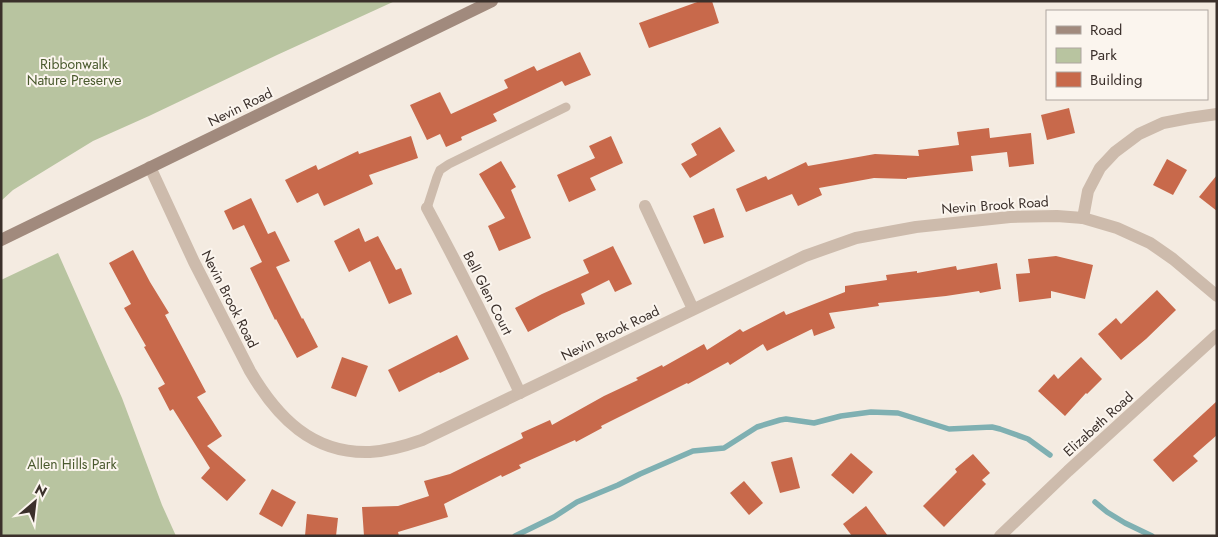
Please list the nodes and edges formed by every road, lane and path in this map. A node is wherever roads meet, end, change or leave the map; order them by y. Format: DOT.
graph roads {
  1 [pos="492,1"];
  2 [pos="566,107"];
  3 [pos="1217,114"];
  4 [pos="150,167"];
  5 [pos="645,206"];
  6 [pos="427,208"];
  7 [pos="1083,218"];
  8 [pos="1,240"];
  9 [pos="1217,296"];
  10 [pos="693,309"];
  11 [pos="1217,335"];
  12 [pos="520,393"];
  13 [pos="1000,536"];
  1 -- 4 [label="main road, Nevin Road"];
  2 -- 6 [label="lane"];
  3 -- 7 [label="street"];
  4 -- 8 [label="main road, Nevin Road"];
  4 -- 12 [label="street, Nevin Brook Road"];
  5 -- 10 [label="street"];
  6 -- 12 [label="street, Bell Glen Court"];
  7 -- 9 [label="street, Nevin Brook Road"];
  7 -- 10 [label="street, Nevin Brook Road"];
  10 -- 12 [label="street, Nevin Brook Road"];
  11 -- 13 [label="street, Elizabeth Road"];
}
